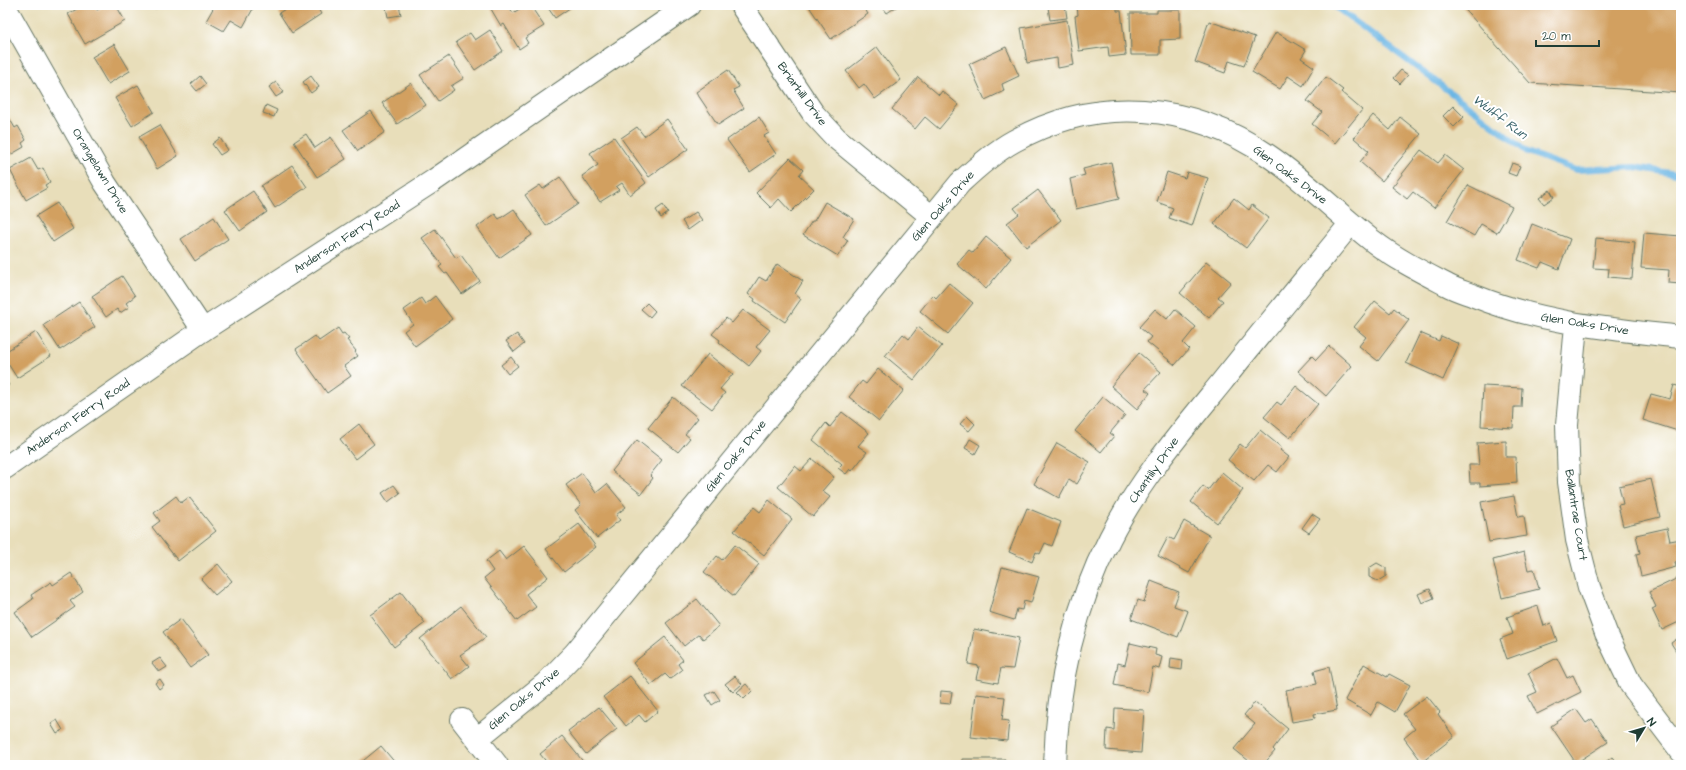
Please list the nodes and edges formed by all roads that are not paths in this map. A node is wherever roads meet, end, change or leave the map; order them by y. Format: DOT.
graph roads {
  1 [pos="689,5"];
  2 [pos="741,5"];
  3 [pos="5,7"];
  4 [pos="932,217"];
  5 [pos="1352,222"];
  6 [pos="1576,325"];
  7 [pos="203,330"];
  8 [pos="1681,337"];
  9 [pos="5,468"];
  10 [pos="462,720"];
  11 [pos="477,739"];
  12 [pos="1681,751"];
  13 [pos="497,765"];
  14 [pos="1055,765"];
  1 -- 7 [label="street, Anderson Ferry Road"];
  2 -- 4 [label="street, Briarhill Drive"];
  3 -- 7 [label="street, Orangelawn Drive"];
  4 -- 5 [label="street, Glen Oaks Drive"];
  4 -- 11 [label="street, Glen Oaks Drive"];
  5 -- 6 [label="street, Glen Oaks Drive"];
  5 -- 14 [label="street, Chantilly Drive"];
  6 -- 8 [label="street, Glen Oaks Drive"];
  6 -- 12 [label="street, Ballantrae Court"];
  7 -- 9 [label="street, Anderson Ferry Road"];
  10 -- 11 [label="street"];
  11 -- 13 [label="street"];
}
